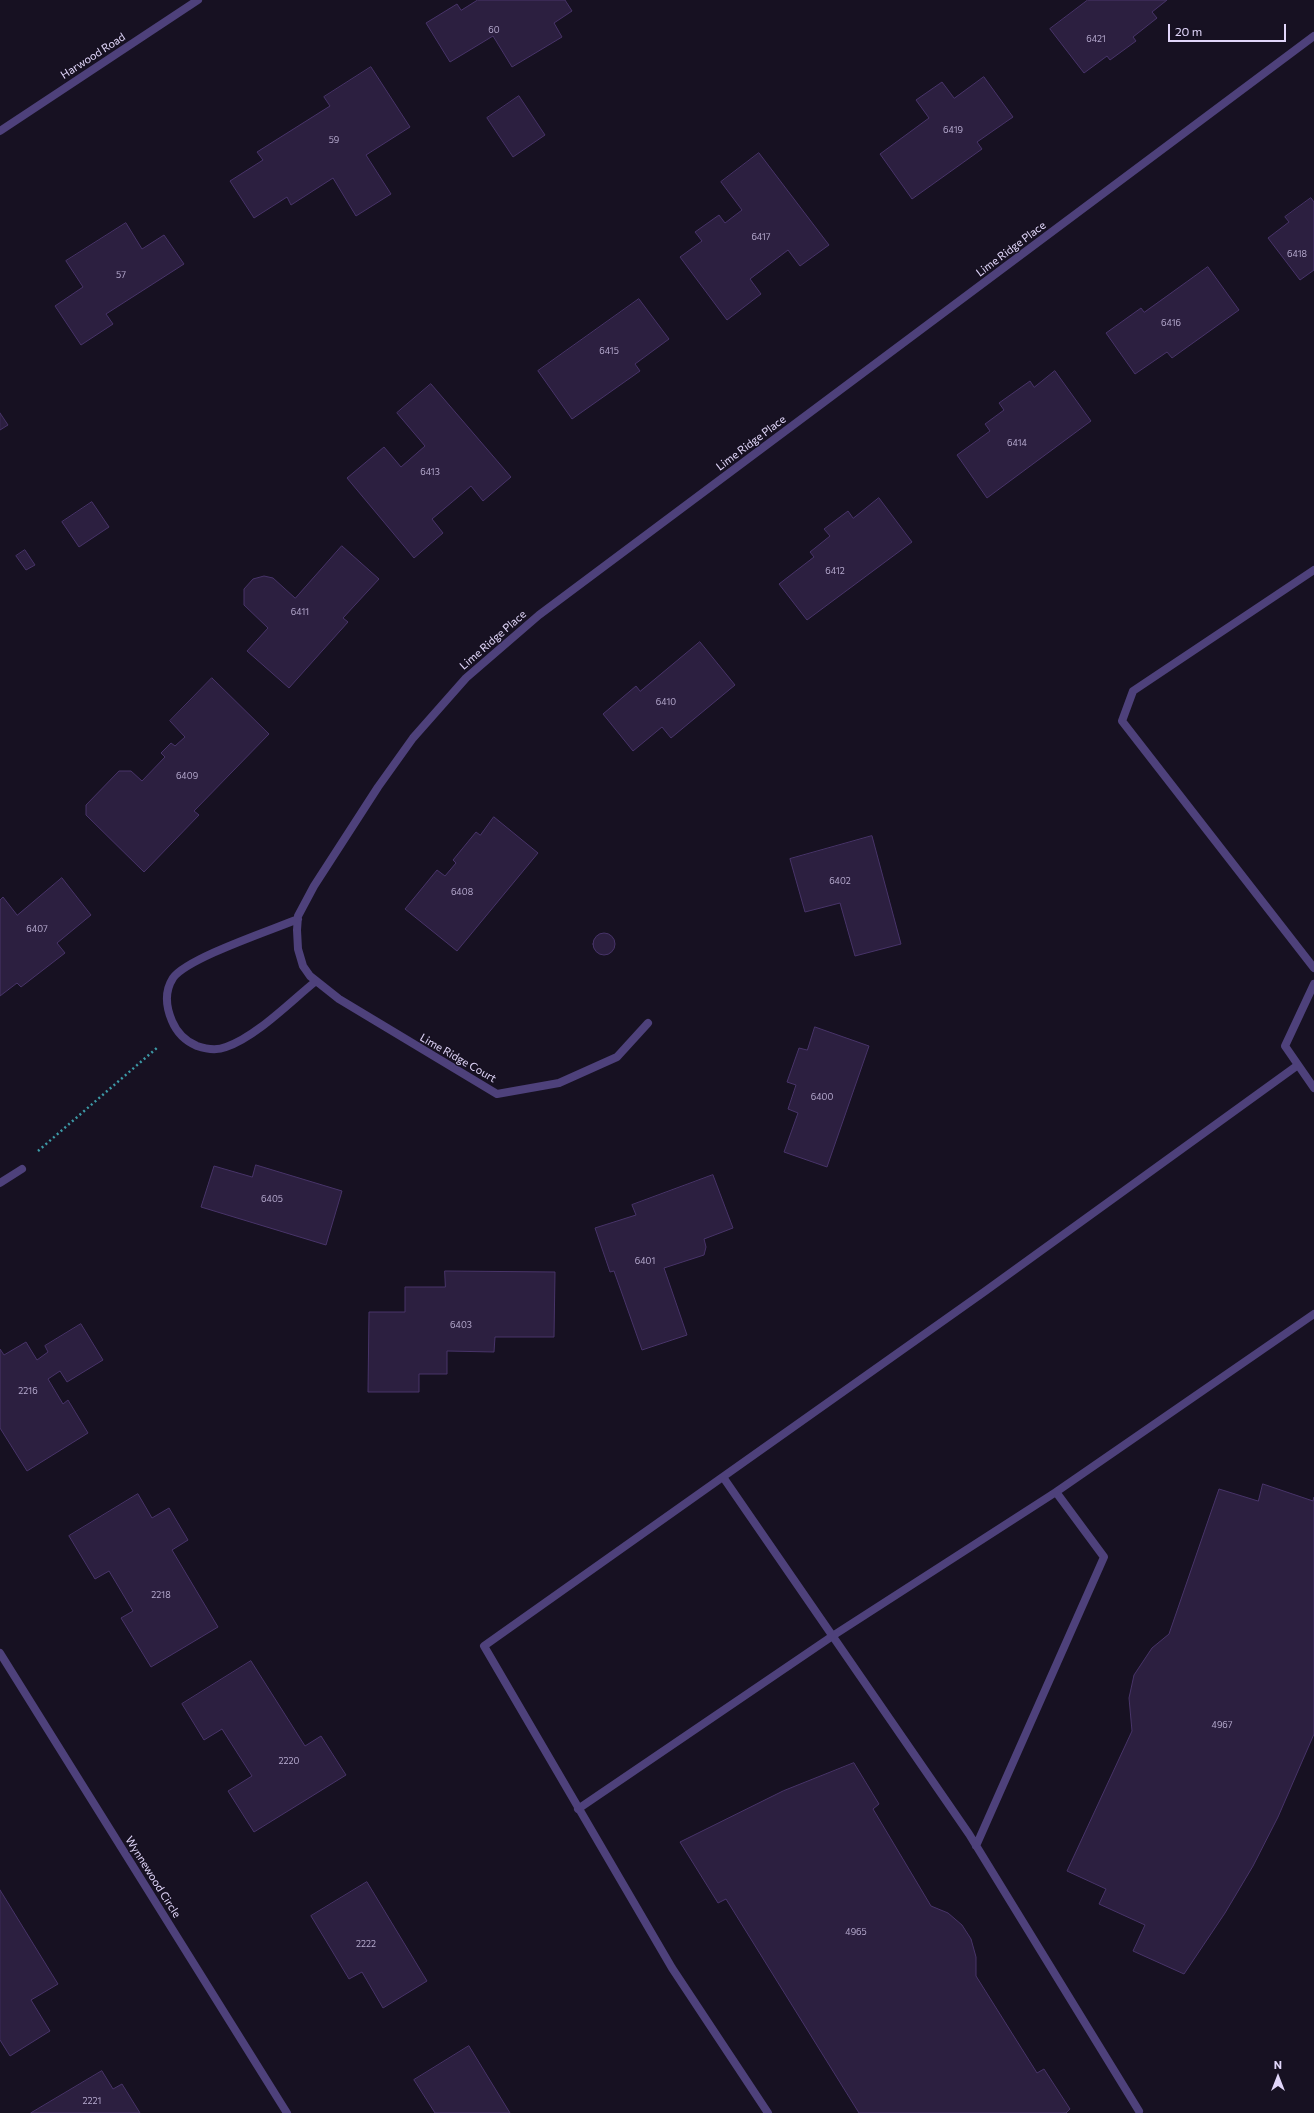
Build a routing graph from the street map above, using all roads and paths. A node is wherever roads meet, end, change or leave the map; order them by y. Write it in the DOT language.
graph roads {
  1 [pos="198,0"];
  2 [pos="1314,36"];
  3 [pos="0,131"];
  4 [pos="1314,570"];
  5 [pos="298,919"];
  6 [pos="298,949"];
  7 [pos="1314,968"];
  8 [pos="316,981"];
  9 [pos="1314,984"];
  10 [pos="648,1023"];
  11 [pos="176,1031"];
  12 [pos="1298,1065"];
  13 [pos="1314,1088"];
  14 [pos="22,1169"];
  15 [pos="0,1183"];
  16 [pos="1314,1314"];
  17 [pos="723,1476"];
  18 [pos="1056,1492"];
  19 [pos="834,1635"];
  20 [pos="0,1653"];
  21 [pos="578,1809"];
  22 [pos="976,1846"];
  23 [pos="1139,2112"];
  24 [pos="287,2113"];
  25 [pos="768,2113"];
  1 -- 3 [label="street, Harwood Road"];
  2 -- 5 [label="street, Lime Ridge Place"];
  4 -- 7 [label="street"];
  5 -- 6 [label="street, Lime Ridge Place"];
  5 -- 11 [label="street"];
  6 -- 8 [label="street, Lime Ridge Court"];
  8 -- 10 [label="street, Lime Ridge Court"];
  8 -- 11 [label="street"];
  9 -- 12 [label="street"];
  11 -- 14 [label="path"];
  12 -- 13 [label="street"];
  12 -- 17 [label="street"];
  14 -- 15 [label="street"];
  16 -- 18 [label="street"];
  17 -- 19 [label="street"];
  17 -- 21 [label="street"];
  18 -- 19 [label="street"];
  18 -- 22 [label="street"];
  19 -- 21 [label="street"];
  19 -- 22 [label="street"];
  20 -- 24 [label="street, Wynnewood Circle"];
  21 -- 25 [label="street"];
  22 -- 23 [label="street"];
}
